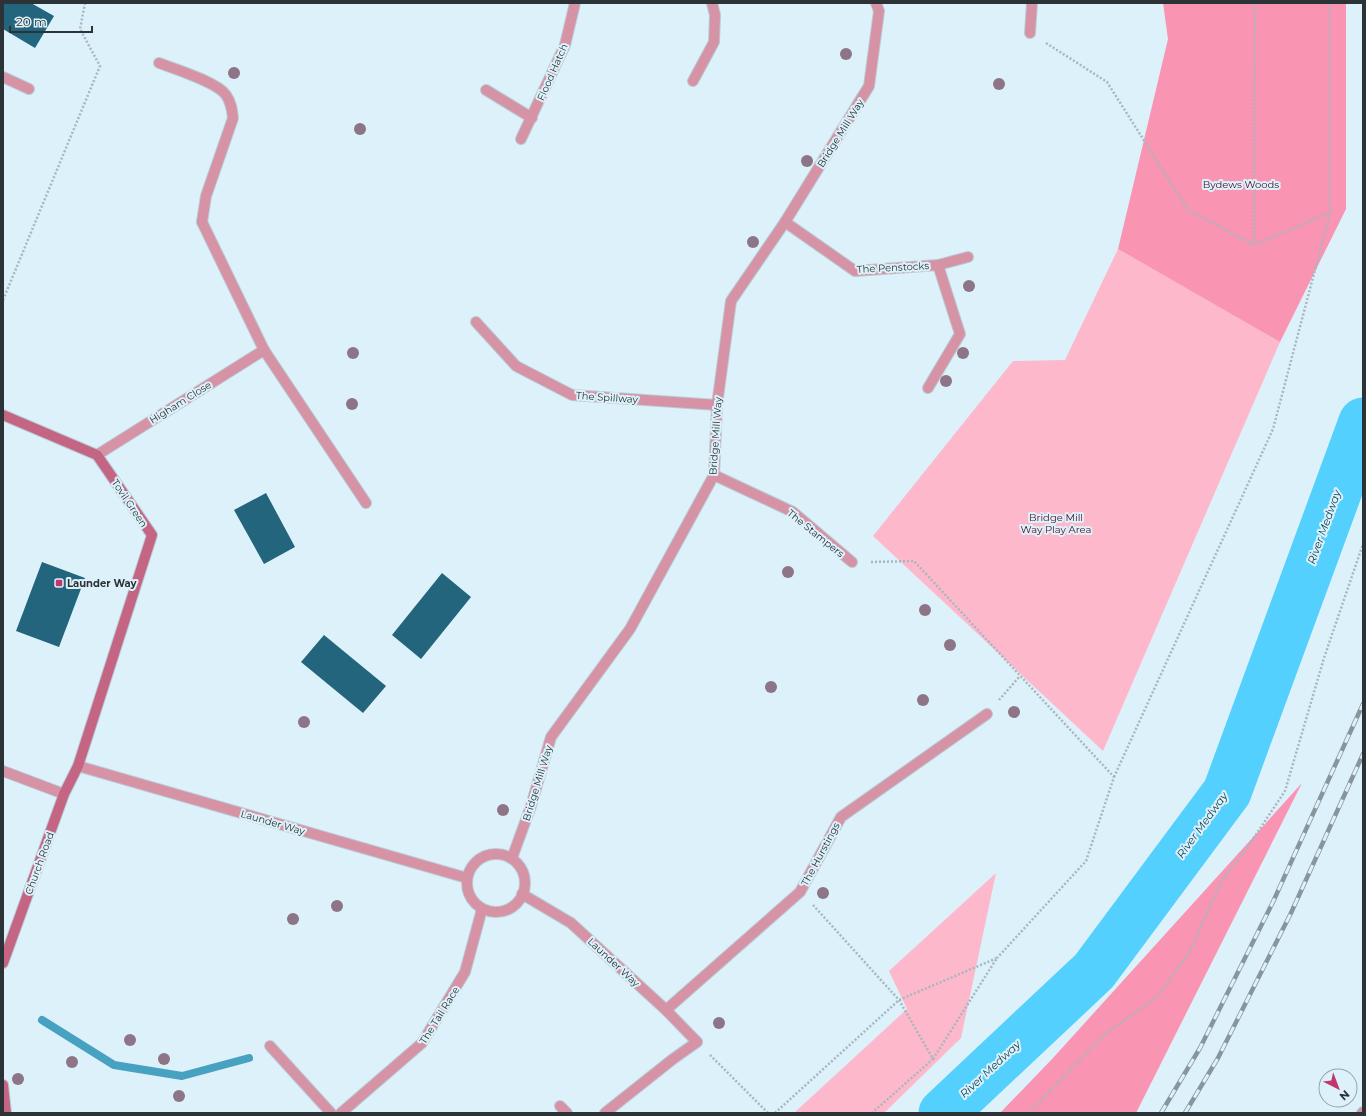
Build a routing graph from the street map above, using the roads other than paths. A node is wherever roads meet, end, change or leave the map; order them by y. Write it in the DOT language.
graph roads {
  1 [pos="575,3"];
  2 [pos="712,3"];
  3 [pos="876,3"];
  4 [pos="1032,3"];
  5 [pos="1030,33"];
  6 [pos="159,63"];
  7 [pos="3,77"];
  8 [pos="693,81"];
  9 [pos="29,89"];
  10 [pos="486,90"];
  11 [pos="532,118"];
  12 [pos="521,140"];
  13 [pos="785,222"];
  14 [pos="968,257"];
  15 [pos="938,265"];
  16 [pos="476,322"];
  17 [pos="264,350"];
  18 [pos="928,388"];
  19 [pos="717,405"];
  20 [pos="3,415"];
  21 [pos="97,455"];
  22 [pos="714,475"];
  23 [pos="366,503"];
  24 [pos="852,562"];
  25 [pos="986,714"];
  26 [pos="78,766"];
  27 [pos="3,771"];
  28 [pos="64,794"];
  29 [pos="512,858"];
  30 [pos="467,878"];
  31 [pos="522,894"];
  32 [pos="482,909"];
  33 [pos="3,963"];
  34 [pos="666,1010"];
  35 [pos="270,1046"];
  36 [pos="3,1085"];
  37 [pos="6,1113"];
  38 [pos="331,1113"];
  39 [pos="341,1113"];
  40 [pos="604,1113"];
  1 -- 11 [label="street, Flood Hatch"];
  2 -- 8 [label="street"];
  3 -- 13 [label="street, Bridge Mill Way"];
  4 -- 5 [label="street"];
  6 -- 17 [label="street"];
  7 -- 9 [label="street"];
  10 -- 11 [label="street"];
  11 -- 12 [label="street, Flood Hatch"];
  13 -- 15 [label="street, The Penstocks"];
  13 -- 19 [label="street, Bridge Mill Way"];
  14 -- 15 [label="street, The Penstocks"];
  15 -- 18 [label="street"];
  16 -- 19 [label="street, The Spillway"];
  17 -- 21 [label="street, Higham Close"];
  17 -- 23 [label="street"];
  19 -- 22 [label="street, Bridge Mill Way"];
  20 -- 21 [label="street"];
  21 -- 26 [label="street, Tovil Green"];
  22 -- 24 [label="street, The Stampers"];
  22 -- 29 [label="street, Bridge Mill Way"];
  25 -- 34 [label="street, The Hurstings"];
  26 -- 28 [label="street, Church Road"];
  26 -- 30 [label="street, Launder Way"];
  27 -- 28 [label="street"];
  28 -- 33 [label="street, Church Road"];
  29 -- 30 [label="street"];
  29 -- 31 [label="street"];
  30 -- 32 [label="street"];
  31 -- 32 [label="street"];
  31 -- 34 [label="street, Launder Way"];
  32 -- 39 [label="street, The Tail Race"];
  34 -- 40 [label="street, Launder Way"];
  35 -- 38 [label="street"];
  36 -- 37 [label="street"];
}
